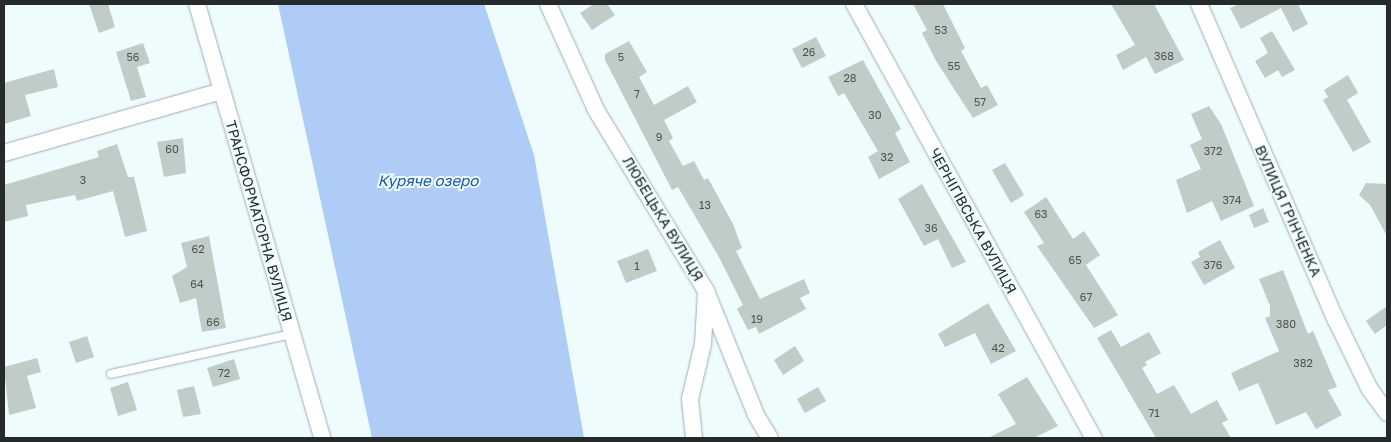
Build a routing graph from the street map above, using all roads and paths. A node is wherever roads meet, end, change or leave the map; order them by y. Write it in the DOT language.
graph roads {
  1 [pos="197,4"];
  2 [pos="548,4"];
  3 [pos="854,4"];
  4 [pos="1200,4"];
  5 [pos="221,91"];
  6 [pos="4,153"];
  7 [pos="706,291"];
  8 [pos="292,334"];
  9 [pos="111,374"];
  10 [pos="1387,413"];
  11 [pos="322,438"];
  12 [pos="694,438"];
  13 [pos="770,438"];
  14 [pos="1094,438"];
  1 -- 5 [label="street, ТРАНСФОРМАТОРНА ВУЛИЦЯ"];
  2 -- 7 [label="street, ЛЮБЕЦЬКА ВУЛИЦЯ"];
  3 -- 14 [label="street, ЧЕРНІГІВСЬКА ВУЛИЦЯ"];
  4 -- 10 [label="street, ВУЛИЦЯ ГРІНЧЕНКА"];
  5 -- 6 [label="street"];
  5 -- 8 [label="street, ТРАНСФОРМАТОРНА ВУЛИЦЯ"];
  7 -- 12 [label="street"];
  7 -- 13 [label="street, ЛЮБЕЦЬКА ВУЛИЦЯ"];
  8 -- 9 [label="lane"];
  8 -- 11 [label="street, ТРАНСФОРМАТОРНА ВУЛИЦЯ"];
}
